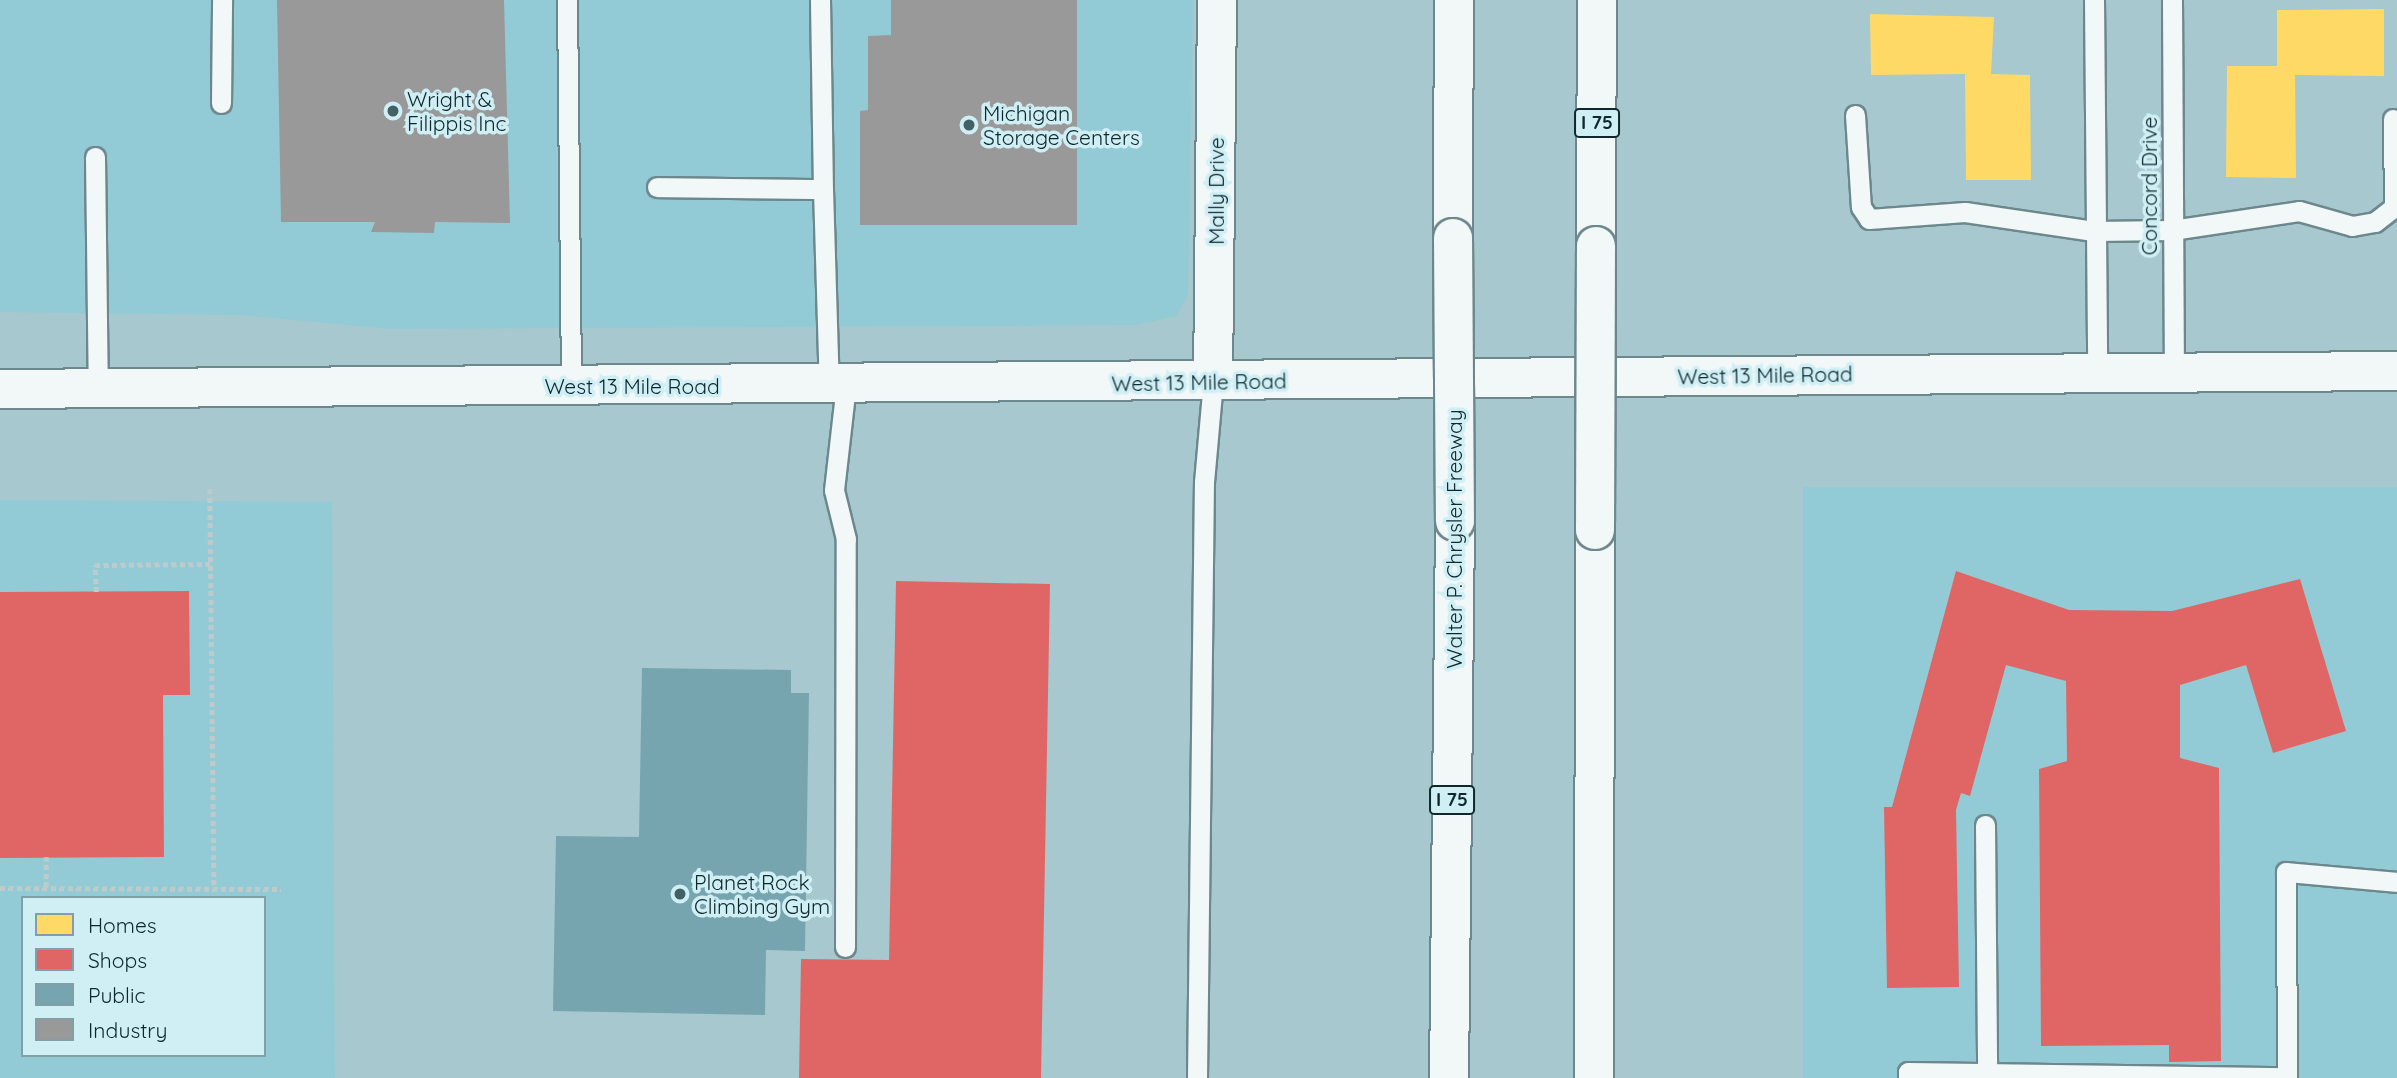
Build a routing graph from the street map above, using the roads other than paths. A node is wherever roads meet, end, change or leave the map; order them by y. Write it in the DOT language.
graph roads {
  1 [pos="222,0"];
  2 [pos="567,0"];
  3 [pos="820,0"];
  4 [pos="1217,0"];
  5 [pos="1454,0"];
  6 [pos="1597,0"];
  7 [pos="2094,0"];
  8 [pos="2172,0"];
  9 [pos="221,103"];
  10 [pos="1855,115"];
  11 [pos="2393,119"];
  12 [pos="95,157"];
  13 [pos="657,187"];
  14 [pos="823,188"];
  15 [pos="2172,230"];
  16 [pos="2094,231"];
  17 [pos="2096,371"];
  18 [pos="2397,371"];
  19 [pos="2174,372"];
  20 [pos="1213,382"];
  21 [pos="837,385"];
  22 [pos="570,386"];
  23 [pos="0,389"];
  24 [pos="98,389"];
  25 [pos="1986,825"];
  26 [pos="2397,882"];
  27 [pos="845,947"];
  28 [pos="1987,1072"];
  29 [pos="1197,1078"];
  30 [pos="1449,1078"];
  31 [pos="1594,1078"];
  32 [pos="1908,1078"];
  33 [pos="2287,1078"];
  1 -- 9 [label="lane"];
  2 -- 22 [label="lane"];
  3 -- 14 [label="lane"];
  4 -- 20 [label="main road, Mally Drive"];
  5 -- 30 [label="main road, Walter P. Chrysler Freeway / I 75, bridge"];
  6 -- 31 [label="main road, I 75, bridge"];
  7 -- 16 [label="lane"];
  8 -- 15 [label="lane, Concord Drive"];
  10 -- 16 [label="lane"];
  11 -- 15 [label="lane"];
  12 -- 24 [label="lane"];
  13 -- 14 [label="lane"];
  14 -- 21 [label="lane"];
  15 -- 16 [label="lane"];
  15 -- 19 [label="lane, Concord Drive"];
  16 -- 17 [label="lane"];
  17 -- 19 [label="main road, West 13 Mile Road"];
  17 -- 20 [label="main road, West 13 Mile Road"];
  18 -- 19 [label="main road, West 13 Mile Road"];
  20 -- 21 [label="main road, West 13 Mile Road"];
  20 -- 29 [label="lane"];
  21 -- 22 [label="main road, West 13 Mile Road"];
  21 -- 27 [label="lane"];
  22 -- 24 [label="main road, West 13 Mile Road"];
  23 -- 24 [label="main road, West 13 Mile Road"];
  25 -- 28 [label="lane"];
  26 -- 33 [label="lane"];
  28 -- 32 [label="lane"];
  28 -- 33 [label="lane"];
}
